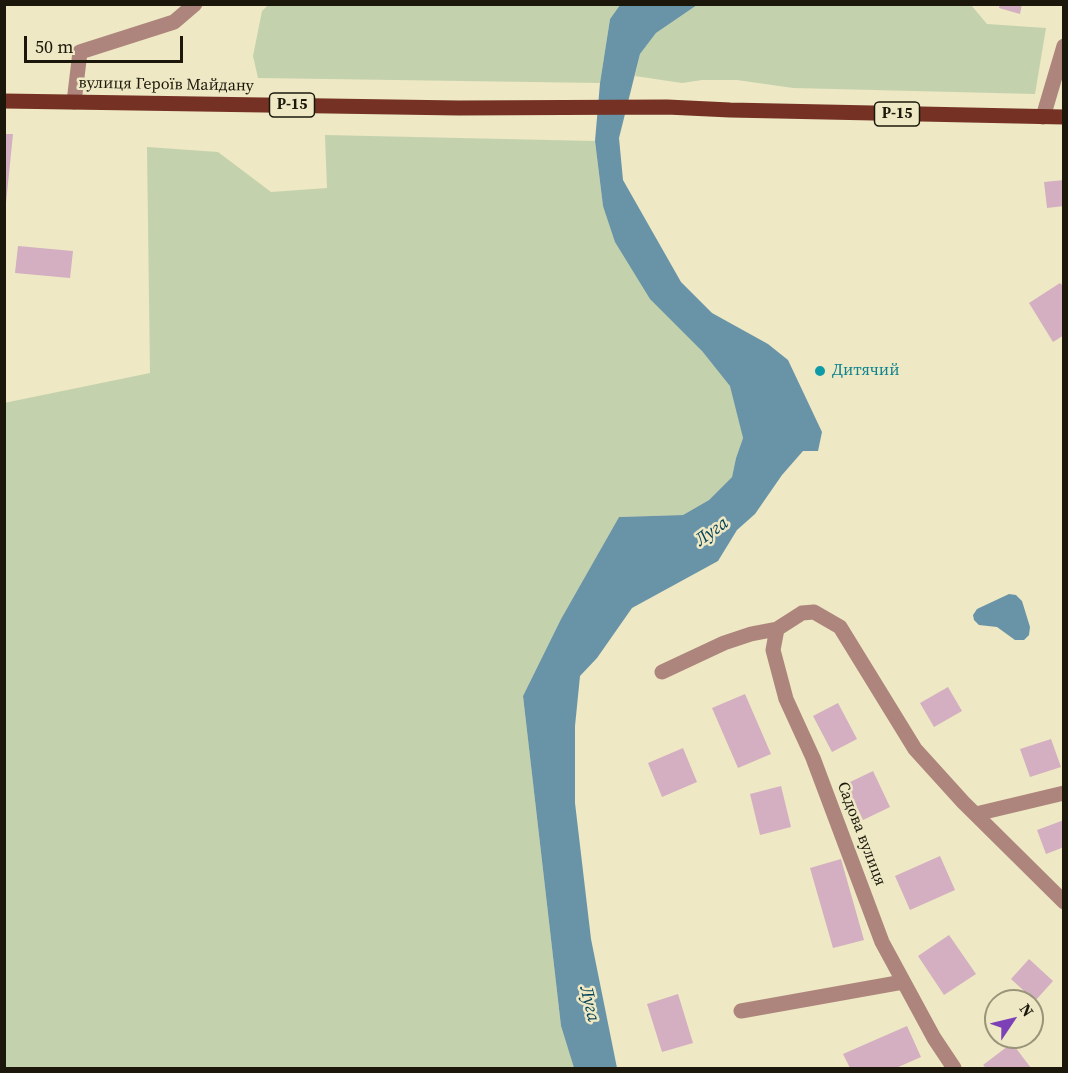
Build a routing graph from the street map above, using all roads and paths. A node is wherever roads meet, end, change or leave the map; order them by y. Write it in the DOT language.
graph roads {
  1 [pos="195,4"];
  2 [pos="1064,46"];
  3 [pos="4,101"];
  4 [pos="74,102"];
  5 [pos="1043,117"];
  6 [pos="1064,117"];
  7 [pos="777,629"];
  8 [pos="662,672"];
  9 [pos="1064,793"];
  10 [pos="975,814"];
  11 [pos="1064,902"];
  12 [pos="903,982"];
  13 [pos="741,1011"];
  14 [pos="954,1068"];
  1 -- 4 [label="street"];
  2 -- 5 [label="street"];
  3 -- 4 [label="main road, вулиця Героїв Майдану / Р-15"];
  4 -- 5 [label="main road, вулиця Героїв Майдану / Р-15"];
  5 -- 6 [label="main road, Р-15"];
  7 -- 8 [label="street"];
  7 -- 10 [label="street"];
  7 -- 12 [label="street, Садова вулиця"];
  9 -- 10 [label="street"];
  10 -- 11 [label="street"];
  12 -- 13 [label="street"];
  12 -- 14 [label="street, Садова вулиця"];
}
